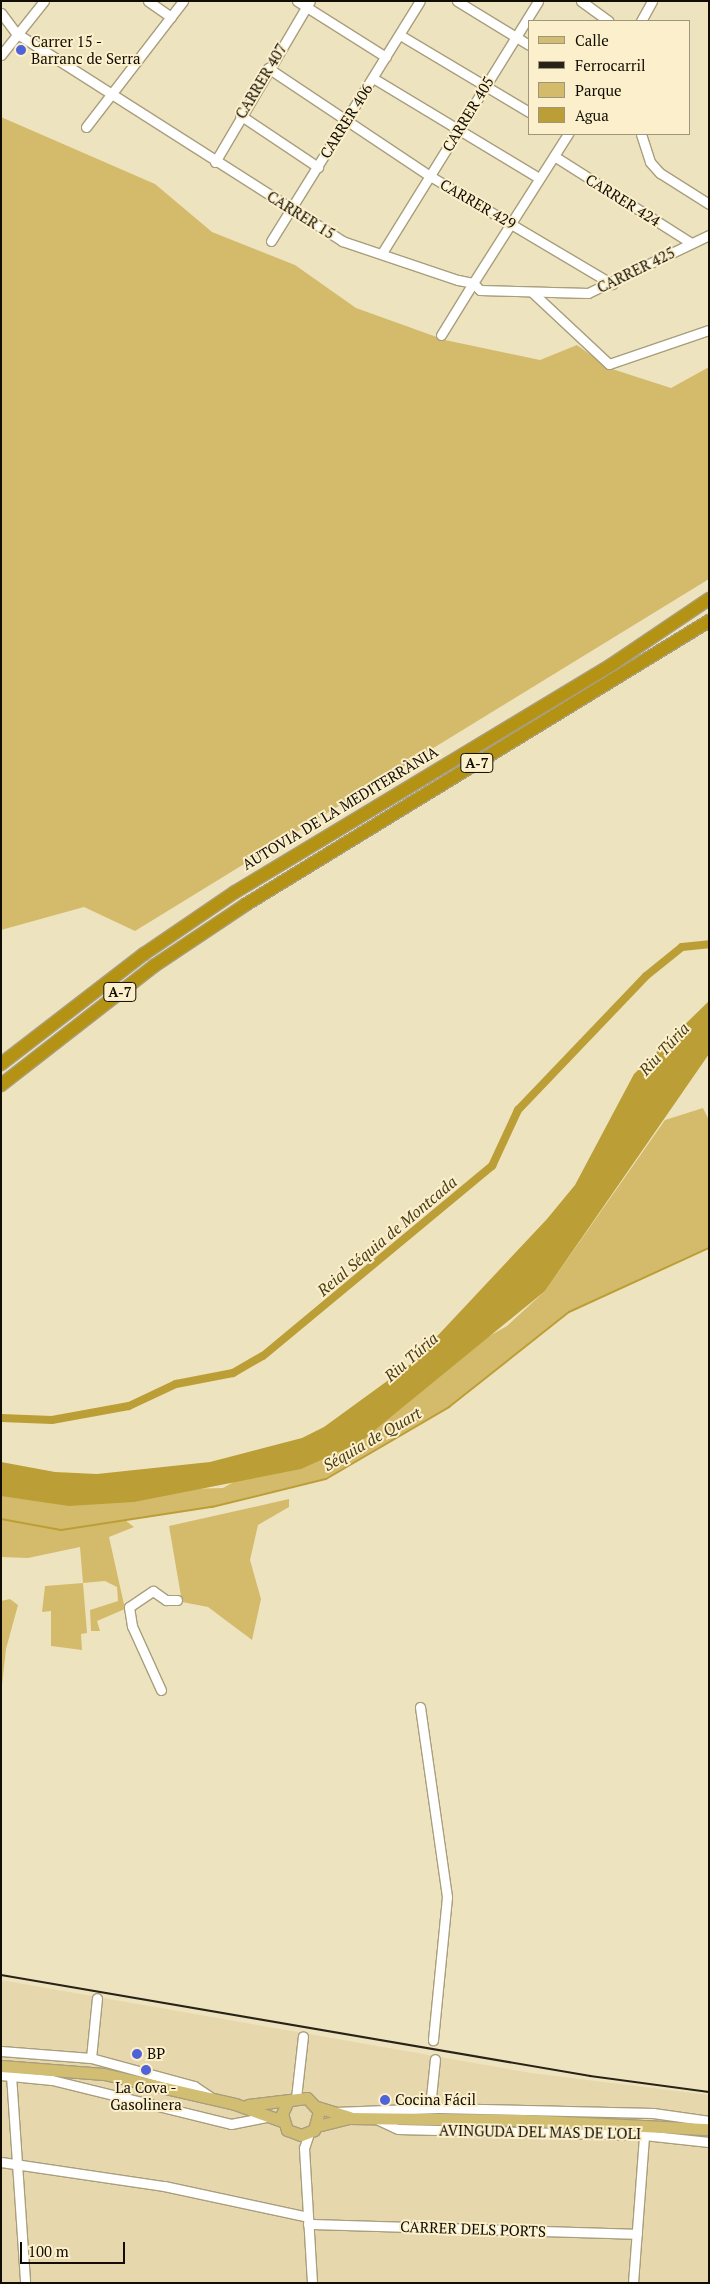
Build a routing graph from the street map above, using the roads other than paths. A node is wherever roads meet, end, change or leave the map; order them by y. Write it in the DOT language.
graph roads {
  1 [pos="44,1"];
  2 [pos="148,1"];
  3 [pos="183,1"];
  4 [pos="297,1"];
  5 [pos="420,1"];
  6 [pos="457,1"];
  7 [pos="538,1"];
  8 [pos="582,1"];
  9 [pos="652,1"];
  10 [pos="308,4"];
  11 [pos="1,13"];
  12 [pos="171,16"];
  13 [pos="608,20"];
  14 [pos="642,20"];
  15 [pos="16,32"];
  16 [pos="400,35"];
  17 [pos="515,36"];
  18 [pos="528,44"];
  19 [pos="1,55"];
  20 [pos="386,57"];
  21 [pos="268,68"];
  22 [pos="373,78"];
  23 [pos="485,85"];
  24 [pos="110,93"];
  25 [pos="528,111"];
  26 [pos="240,115"];
  27 [pos="345,122"];
  28 [pos="86,127"];
  29 [pos="458,130"];
  30 [pos="566,135"];
  31 [pos="642,135"];
  32 [pos="554,156"];
  33 [pos="215,162"];
  34 [pos="318,167"];
  35 [pos="430,176"];
  36 [pos="539,178"];
  37 [pos="709,204"];
  38 [pos="292,210"];
  39 [pos="512,224"];
  40 [pos="709,235"];
  41 [pos="271,241"];
  42 [pos="691,243"];
  43 [pos="382,253"];
  44 [pos="473,283"];
  45 [pos="612,284"];
  46 [pos="533,293"];
  47 [pos="709,330"];
  48 [pos="441,334"];
  49 [pos="709,599"];
  50 [pos="709,621"];
  51 [pos="1,1064"];
  52 [pos="1,1085"];
  53 [pos="178,1600"];
  54 [pos="161,1690"];
  55 [pos="420,1707"];
  56 [pos="97,1998"];
  57 [pos="303,2036"];
  58 [pos="433,2040"];
  59 [pos="1,2052"];
  60 [pos="91,2058"];
  61 [pos="435,2059"];
  62 [pos="1,2066"];
  63 [pos="1,2075"];
  64 [pos="12,2075"];
  65 [pos="213,2099"];
  66 [pos="296,2100"];
  67 [pos="235,2104"];
  68 [pos="317,2107"];
  69 [pos="430,2108"];
  70 [pos="332,2112"];
  71 [pos="269,2116"];
  72 [pos="349,2118"];
  73 [pos="373,2118"];
  74 [pos="282,2121"];
  75 [pos="709,2121"];
  76 [pos="313,2129"];
  77 [pos="709,2129"];
  78 [pos="296,2134"];
  79 [pos="644,2135"];
  80 [pos="709,2142"];
  81 [pos="304,2148"];
  82 [pos="1,2162"];
  83 [pos="17,2162"];
  84 [pos="308,2220"];
  85 [pos="637,2234"];
  86 [pos="25,2283"];
  87 [pos="312,2283"];
  88 [pos="633,2283"];
  1 -- 15 [label="street"];
  2 -- 12 [label="street"];
  3 -- 12 [label="street"];
  4 -- 10 [label="street"];
  5 -- 16 [label="street, CARRER 406"];
  6 -- 17 [label="street"];
  7 -- 17 [label="street, CARRER 405"];
  8 -- 13 [label="street"];
  9 -- 14 [label="street"];
  10 -- 20 [label="street"];
  10 -- 21 [label="street, CARRER 407"];
  11 -- 15 [label="street, CARRER 15"];
  12 -- 24 [label="street"];
  15 -- 19 [label="street"];
  15 -- 24 [label="street, CARRER 15"];
  16 -- 20 [label="street, CARRER 406"];
  16 -- 23 [label="street"];
  17 -- 18 [label="street"];
  17 -- 23 [label="street, CARRER 405"];
  20 -- 22 [label="street, CARRER 406"];
  21 -- 26 [label="street, CARRER 407"];
  21 -- 27 [label="street, CARRER 429"];
  22 -- 27 [label="street, CARRER 406"];
  22 -- 29 [label="street"];
  23 -- 25 [label="street"];
  23 -- 29 [label="street, CARRER 405"];
  24 -- 28 [label="street"];
  24 -- 33 [label="street, CARRER 15"];
  26 -- 33 [label="street, CARRER 407"];
  26 -- 34 [label="street"];
  27 -- 34 [label="street, CARRER 406"];
  27 -- 35 [label="street, CARRER 429"];
  29 -- 35 [label="street, CARRER 405"];
  29 -- 36 [label="street"];
  30 -- 32 [label="street"];
  31 -- 37 [label="street"];
  32 -- 36 [label="street"];
  32 -- 42 [label="street, CARRER 424"];
  33 -- 38 [label="street, CARRER 15"];
  34 -- 38 [label="street, CARRER 406"];
  35 -- 39 [label="street, CARRER 429"];
  35 -- 43 [label="street, CARRER 405"];
  36 -- 39 [label="street"];
  38 -- 41 [label="street, CARRER 406"];
  38 -- 43 [label="street, CARRER 15"];
  39 -- 44 [label="street"];
  39 -- 45 [label="street, CARRER 429"];
  40 -- 42 [label="street, CARRER 425"];
  42 -- 45 [label="street, CARRER 425"];
  43 -- 44 [label="street, CARRER 15"];
  44 -- 46 [label="street, CARRER 425"];
  44 -- 48 [label="street"];
  45 -- 46 [label="street, CARRER 425"];
  46 -- 47 [label="street"];
  49 -- 51 [label="highway, AUTOVIA DE LA MEDITERRÀNIA / A-7"];
  50 -- 52 [label="highway, AUTOVIA DE LA MEDITERRÀNIA / A-7"];
  53 -- 54 [label="street"];
  55 -- 58 [label="street"];
  56 -- 60 [label="street"];
  57 -- 66 [label="street"];
  59 -- 60 [label="street"];
  60 -- 65 [label="street"];
  61 -- 69 [label="street"];
  62 -- 65 [label="main road"];
  63 -- 64 [label="street"];
  64 -- 71 [label="street"];
  64 -- 83 [label="street"];
  65 -- 67 [label="main road"];
  66 -- 67 [label="main road"];
  66 -- 68 [label="main road"];
  66 -- 74 [label="main road"];
  67 -- 71 [label="main road"];
  68 -- 70 [label="main road"];
  68 -- 76 [label="main road"];
  69 -- 70 [label="street, AVINGUDA DEL MAS DE L'OLI"];
  69 -- 75 [label="street, AVINGUDA DEL MAS DE L'OLI"];
  70 -- 72 [label="main road"];
  71 -- 74 [label="main road"];
  72 -- 73 [label="main road"];
  72 -- 76 [label="main road"];
  73 -- 77 [label="main road"];
  73 -- 79 [label="street, AVINGUDA DEL MAS DE L'OLI"];
  74 -- 78 [label="main road"];
  76 -- 78 [label="main road"];
  76 -- 81 [label="street"];
  78 -- 81 [label="street"];
  79 -- 80 [label="street, AVINGUDA DEL MAS DE L'OLI"];
  79 -- 85 [label="street"];
  81 -- 84 [label="street"];
  82 -- 83 [label="street, CARRER DELS PORTS"];
  83 -- 84 [label="street, CARRER DELS PORTS"];
  83 -- 86 [label="street"];
  84 -- 85 [label="street, CARRER DELS PORTS"];
  84 -- 87 [label="street"];
  85 -- 88 [label="street"];
}
